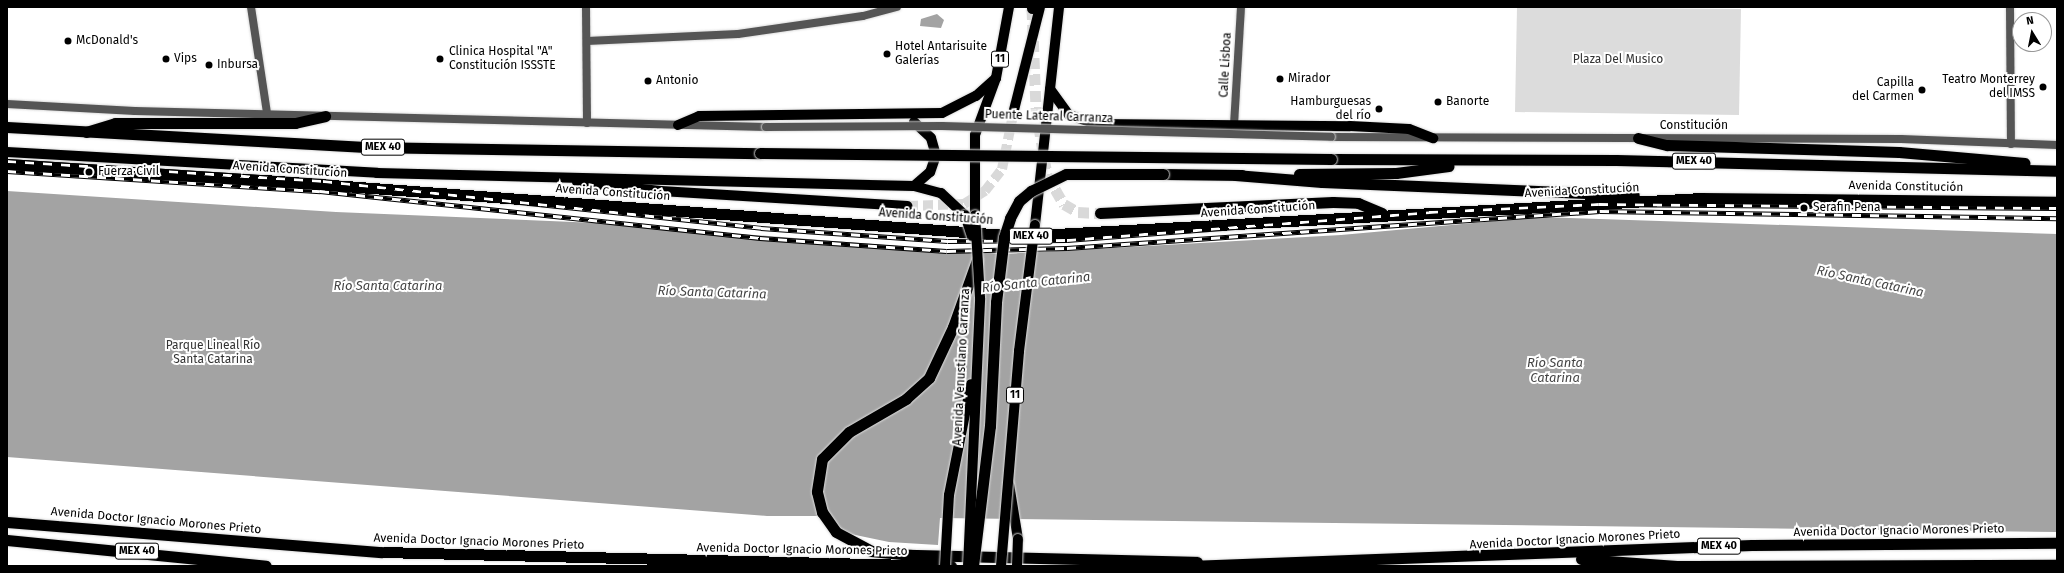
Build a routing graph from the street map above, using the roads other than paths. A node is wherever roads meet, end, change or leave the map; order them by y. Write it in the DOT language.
graph roads {
  1 [pos="251,7"];
  2 [pos="586,7"];
  3 [pos="897,7"];
  4 [pos="1009,7"];
  5 [pos="1035,7"];
  6 [pos="1059,7"];
  7 [pos="1241,7"];
  8 [pos="2010,7"];
  9 [pos="587,41"];
  10 [pos="996,78"];
  11 [pos="1050,89"];
  12 [pos="7,104"];
  13 [pos="1014,110"];
  14 [pos="267,113"];
  15 [pos="325,116"];
  16 [pos="901,116"];
  17 [pos="587,124"];
  18 [pos="678,125"];
  19 [pos="1234,125"];
  20 [pos="7,127"];
  21 [pos="85,132"];
  22 [pos="1331,137"];
  23 [pos="1433,138"];
  24 [pos="1638,138"];
  25 [pos="2011,144"];
  26 [pos="2057,145"];
  27 [pos="7,152"];
  28 [pos="1464,162"];
  29 [pos="7,164"];
  30 [pos="2057,170"];
  31 [pos="1235,175"];
  32 [pos="517,176"];
  33 [pos="914,186"];
  34 [pos="1701,198"];
  35 [pos="2057,202"];
  36 [pos="908,206"];
  37 [pos="1100,213"];
  38 [pos="1382,214"];
  39 [pos="970,215"];
  40 [pos="977,260"];
  41 [pos="976,371"];
  42 [pos="1008,479"];
  43 [pos="7,522"];
  44 [pos="7,540"];
  45 [pos="2057,543"];
  46 [pos="1530,556"];
  47 [pos="1245,564"];
  48 [pos="2057,565"];
  49 [pos="266,566"];
  50 [pos="945,566"];
  51 [pos="951,566"];
  52 [pos="968,566"];
  53 [pos="973,566"];
  54 [pos="1001,566"];
  55 [pos="1017,566"];
  56 [pos="1189,566"];
  1 -- 14 [label="street"];
  2 -- 9 [label="street"];
  3 -- 9 [label="street"];
  4 -- 10 [label="main road, Avenida Venustiano Carranza / 11"];
  5 -- 13 [label="main road"];
  6 -- 11 [label="main road, 11"];
  7 -- 19 [label="street, Calle Lisboa"];
  8 -- 25 [label="street"];
  9 -- 17 [label="street"];
  10 -- 16 [label="main road"];
  10 -- 39 [label="main road, Avenida Venustiano Carranza / 11"];
  11 -- 19 [label="main road"];
  11 -- 42 [label="main road, 11, bridge"];
  12 -- 14 [label="street"];
  14 -- 15 [label="street"];
  15 -- 17 [label="street"];
  15 -- 21 [label="highway"];
  16 -- 18 [label="main road"];
  16 -- 33 [label="main road"];
  17 -- 18 [label="street"];
  18 -- 22 [label="street, Puente Lateral Carranza, bridge"];
  19 -- 23 [label="main road"];
  20 -- 21 [label="highway, Avenida Constitución / MEX 40"];
  21 -- 28 [label="highway, Avenida Constitución / MEX 40, bridge"];
  22 -- 23 [label="street, Constitución"];
  23 -- 24 [label="street, Constitución"];
  24 -- 25 [label="street, Constitución"];
  24 -- 30 [label="highway"];
  25 -- 26 [label="street, Constitución"];
  27 -- 32 [label="main road, Avenida Constitución"];
  28 -- 30 [label="highway, Avenida Constitución / MEX 40"];
  28 -- 31 [label="highway"];
  29 -- 38 [label="highway, Avenida Constitución / MEX 40"];
  31 -- 34 [label="highway"];
  31 -- 53 [label="highway, bridge"];
  32 -- 33 [label="main road, Avenida Constitución"];
  32 -- 36 [label="main road"];
  33 -- 39 [label="main road, Avenida Constitución"];
  34 -- 35 [label="highway, Avenida Constitución / MEX 40"];
  34 -- 38 [label="highway, Avenida Constitución / MEX 40"];
  37 -- 38 [label="highway"];
  39 -- 40 [label="main road, Avenida Venustiano Carranza / 11, bridge"];
  40 -- 41 [label="main road, Avenida Venustiano Carranza / 11, bridge"];
  40 -- 47 [label="highway"];
  41 -- 50 [label="main road, bridge"];
  41 -- 52 [label="main road, Avenida Venustiano Carranza / 11, bridge"];
  42 -- 54 [label="main road, 11, bridge"];
  42 -- 55 [label="main road, bridge"];
  43 -- 51 [label="highway, Avenida Doctor Ignacio Morones Prieto / MEX 40"];
  44 -- 49 [label="highway, MEX 40"];
  45 -- 46 [label="highway, Avenida Doctor Ignacio Morones Prieto / MEX 40"];
  46 -- 47 [label="highway, Avenida Doctor Ignacio Morones Prieto / MEX 40"];
  46 -- 48 [label="highway, MEX 40"];
  47 -- 56 [label="highway, Avenida Doctor Ignacio Morones Prieto / MEX 40"];
}
